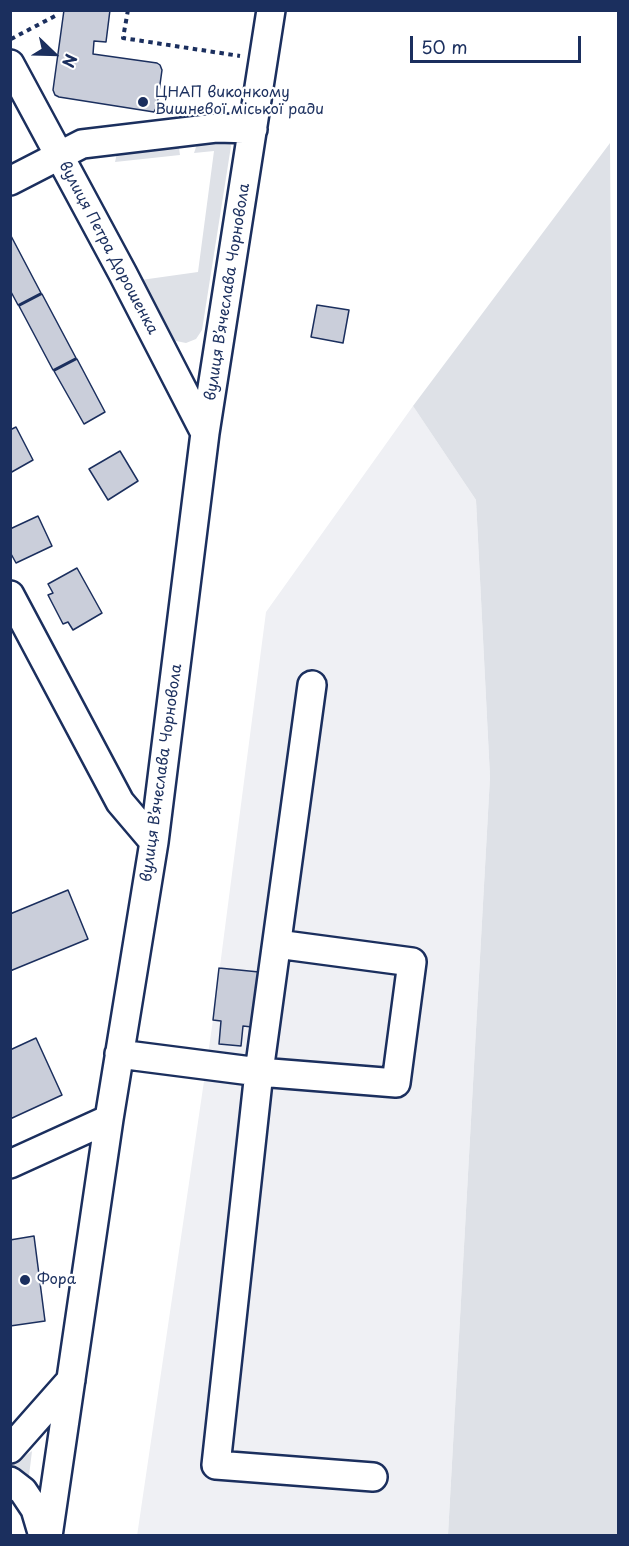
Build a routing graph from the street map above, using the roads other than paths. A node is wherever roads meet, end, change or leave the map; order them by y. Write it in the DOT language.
graph roads {
  1 [pos="271,10"];
  2 [pos="10,64"];
  3 [pos="254,129"];
  4 [pos="59,155"];
  5 [pos="10,181"];
  6 [pos="205,433"];
  7 [pos="10,595"];
  8 [pos="312,685"];
  9 [pos="154,842"];
  10 [pos="277,944"];
  11 [pos="119,1054"];
  12 [pos="259,1072"];
  13 [pos="109,1119"];
  14 [pos="10,1164"];
  15 [pos="71,1380"];
  16 [pos="10,1449"];
  17 [pos="373,1477"];
  18 [pos="10,1481"];
  19 [pos="43,1536"];
  20 [pos="48,1536"];
  1 -- 3 [label="street, вулиця Вʼячеслава Чорновола"];
  2 -- 4 [label="street, вулиця Петра Дорошенка"];
  3 -- 4 [label="street"];
  3 -- 6 [label="street, вулиця Вʼячеслава Чорновола"];
  4 -- 5 [label="street"];
  4 -- 6 [label="street, вулиця Петра Дорошенка"];
  6 -- 9 [label="street, вулиця Вʼячеслава Чорновола"];
  7 -- 9 [label="street"];
  8 -- 10 [label="street"];
  9 -- 11 [label="street, вулиця Вʼячеслава Чорновола"];
  10 -- 12 [label="street"];
  10 -- 12 [label="street"];
  11 -- 12 [label="street"];
  11 -- 13 [label="street, вулиця Вʼячеслава Чорновола"];
  12 -- 17 [label="street"];
  13 -- 14 [label="street"];
  13 -- 15 [label="street, вулиця Вʼячеслава Чорновола"];
  15 -- 16 [label="street"];
  15 -- 20 [label="street, вулиця Вʼячеслава Чорновола"];
  18 -- 19 [label="street"];
}
